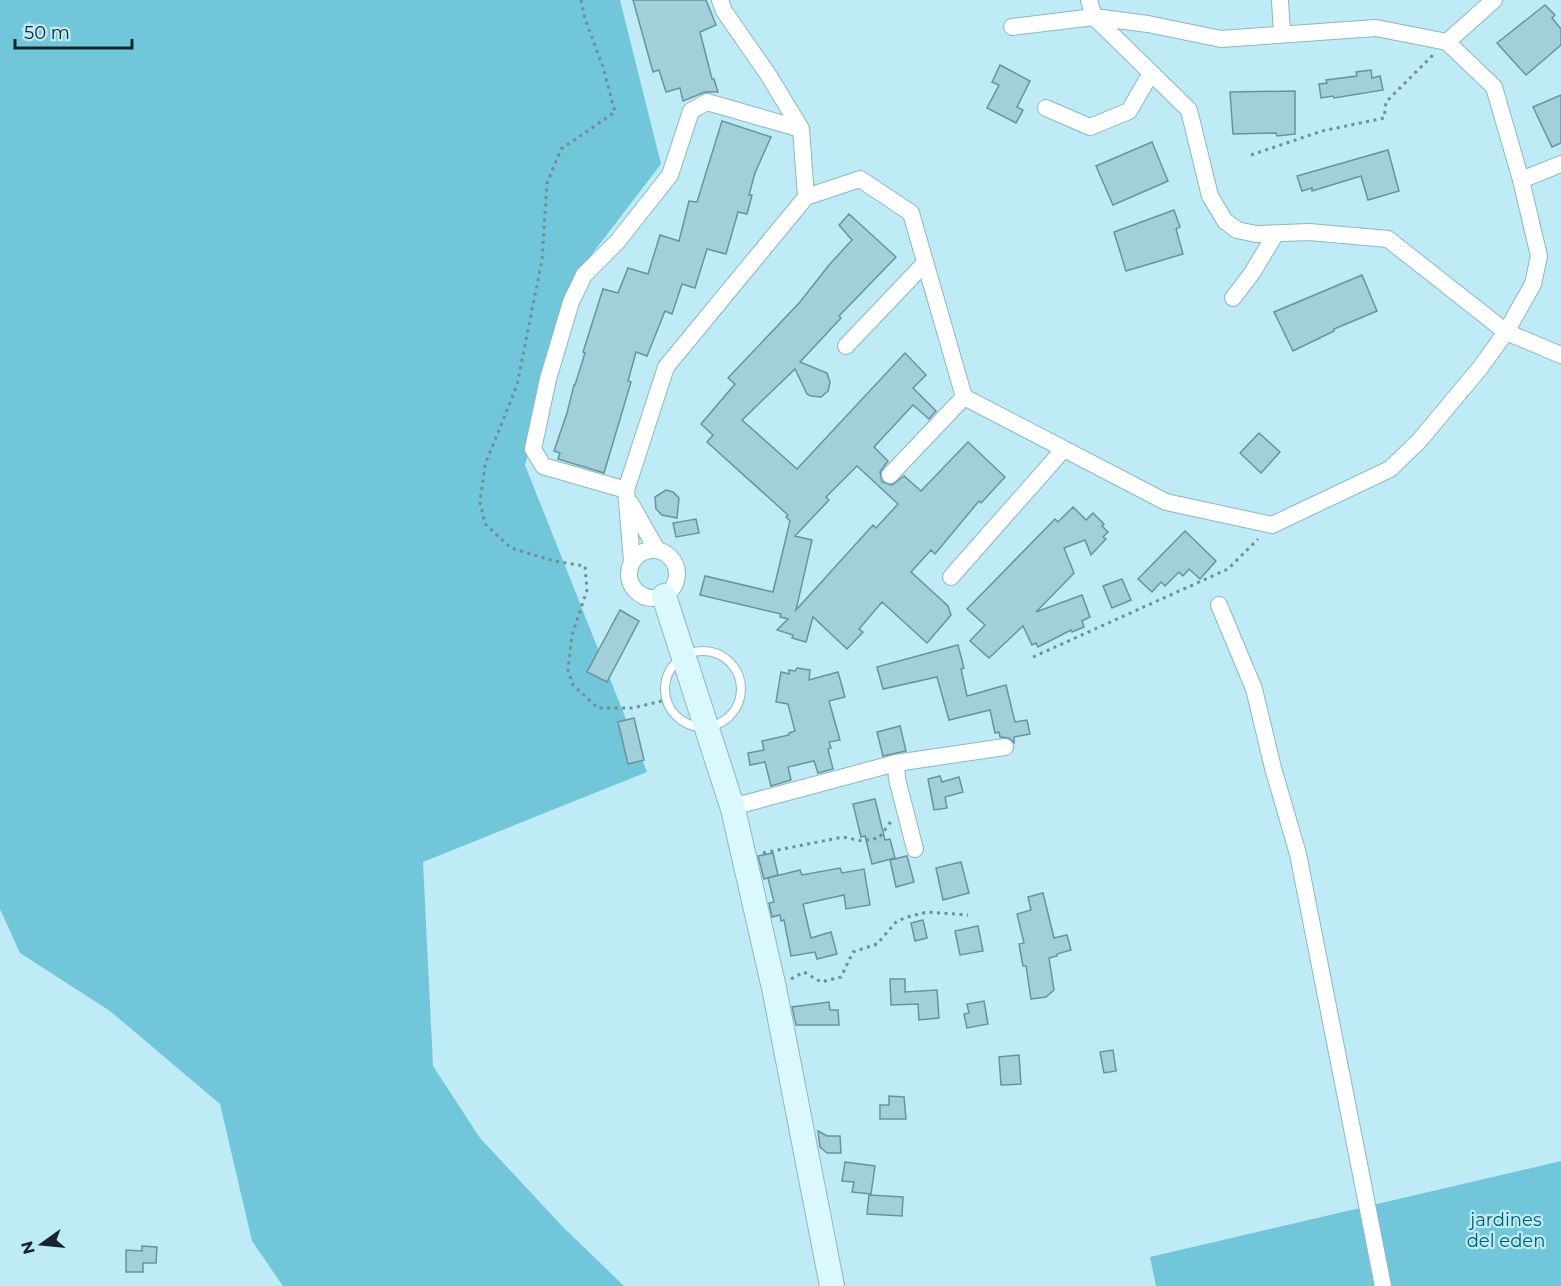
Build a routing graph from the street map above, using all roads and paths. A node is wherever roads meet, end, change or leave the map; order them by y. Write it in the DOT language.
graph roads {
  1 [pos="581,0"];
  2 [pos="720,0"];
  3 [pos="1089,0"];
  4 [pos="1280,0"];
  5 [pos="1494,0"];
  6 [pos="1474,7"];
  7 [pos="1094,17"];
  8 [pos="1012,27"];
  9 [pos="1282,34"];
  10 [pos="1447,42"];
  11 [pos="1151,73"];
  12 [pos="1046,108"];
  13 [pos="801,129"];
  14 [pos="1251,155"];
  15 [pos="1561,164"];
  16 [pos="1521,180"];
  17 [pos="806,197"];
  18 [pos="1275,235"];
  19 [pos="925,263"];
  20 [pos="1233,298"];
  21 [pos="1506,332"];
  22 [pos="846,346"];
  23 [pos="1561,355"];
  24 [pos="964,396"];
  25 [pos="1063,450"];
  26 [pos="890,475"];
  27 [pos="627,494"];
  28 [pos="1272,525"];
  29 [pos="657,550"];
  30 [pos="632,561"];
  31 [pos="951,577"];
  32 [pos="664,596"];
  33 [pos="1219,605"];
  34 [pos="685,657"];
  35 [pos="1033,657"];
  36 [pos="666,700"];
  37 [pos="706,725"];
  38 [pos="1005,747"];
  39 [pos="896,763"];
  40 [pos="903,803"];
  41 [pos="732,807"];
  42 [pos="915,849"];
  43 [pos="744,857"];
  44 [pos="968,915"];
  45 [pos="774,988"];
  46 [pos="832,1286"];
  47 [pos="1383,1286"];
  1 -- 36 [label="path"];
  2 -- 13 [label="street"];
  3 -- 7 [label="street"];
  4 -- 9 [label="street"];
  5 -- 6 [label="street"];
  6 -- 10 [label="street"];
  7 -- 8 [label="street"];
  7 -- 9 [label="street"];
  7 -- 11 [label="street"];
  9 -- 10 [label="street"];
  10 -- 14 [label="path"];
  10 -- 16 [label="street"];
  11 -- 12 [label="street"];
  11 -- 18 [label="street"];
  13 -- 17 [label="street"];
  13 -- 27 [label="street"];
  15 -- 16 [label="street"];
  16 -- 21 [label="street"];
  17 -- 19 [label="street"];
  17 -- 27 [label="street"];
  18 -- 20 [label="street"];
  18 -- 21 [label="street"];
  19 -- 22 [label="street"];
  19 -- 24 [label="street"];
  21 -- 23 [label="street"];
  21 -- 28 [label="street"];
  24 -- 25 [label="street"];
  24 -- 26 [label="street"];
  25 -- 28 [label="street"];
  25 -- 31 [label="street"];
  27 -- 29 [label="street"];
  27 -- 30 [label="street"];
  28 -- 35 [label="path"];
  29 -- 30 [label="street"];
  29 -- 32 [label="street"];
  30 -- 32 [label="street"];
  32 -- 34 [label="street"];
  33 -- 47 [label="street"];
  34 -- 36 [label="lane"];
  34 -- 37 [label="street"];
  34 -- 37 [label="lane"];
  36 -- 37 [label="lane"];
  37 -- 41 [label="street"];
  38 -- 39 [label="street"];
  39 -- 40 [label="street"];
  39 -- 41 [label="street"];
  40 -- 42 [label="street"];
  40 -- 43 [label="path"];
  41 -- 43 [label="street"];
  43 -- 45 [label="street"];
  44 -- 45 [label="path"];
  45 -- 46 [label="street"];
}
